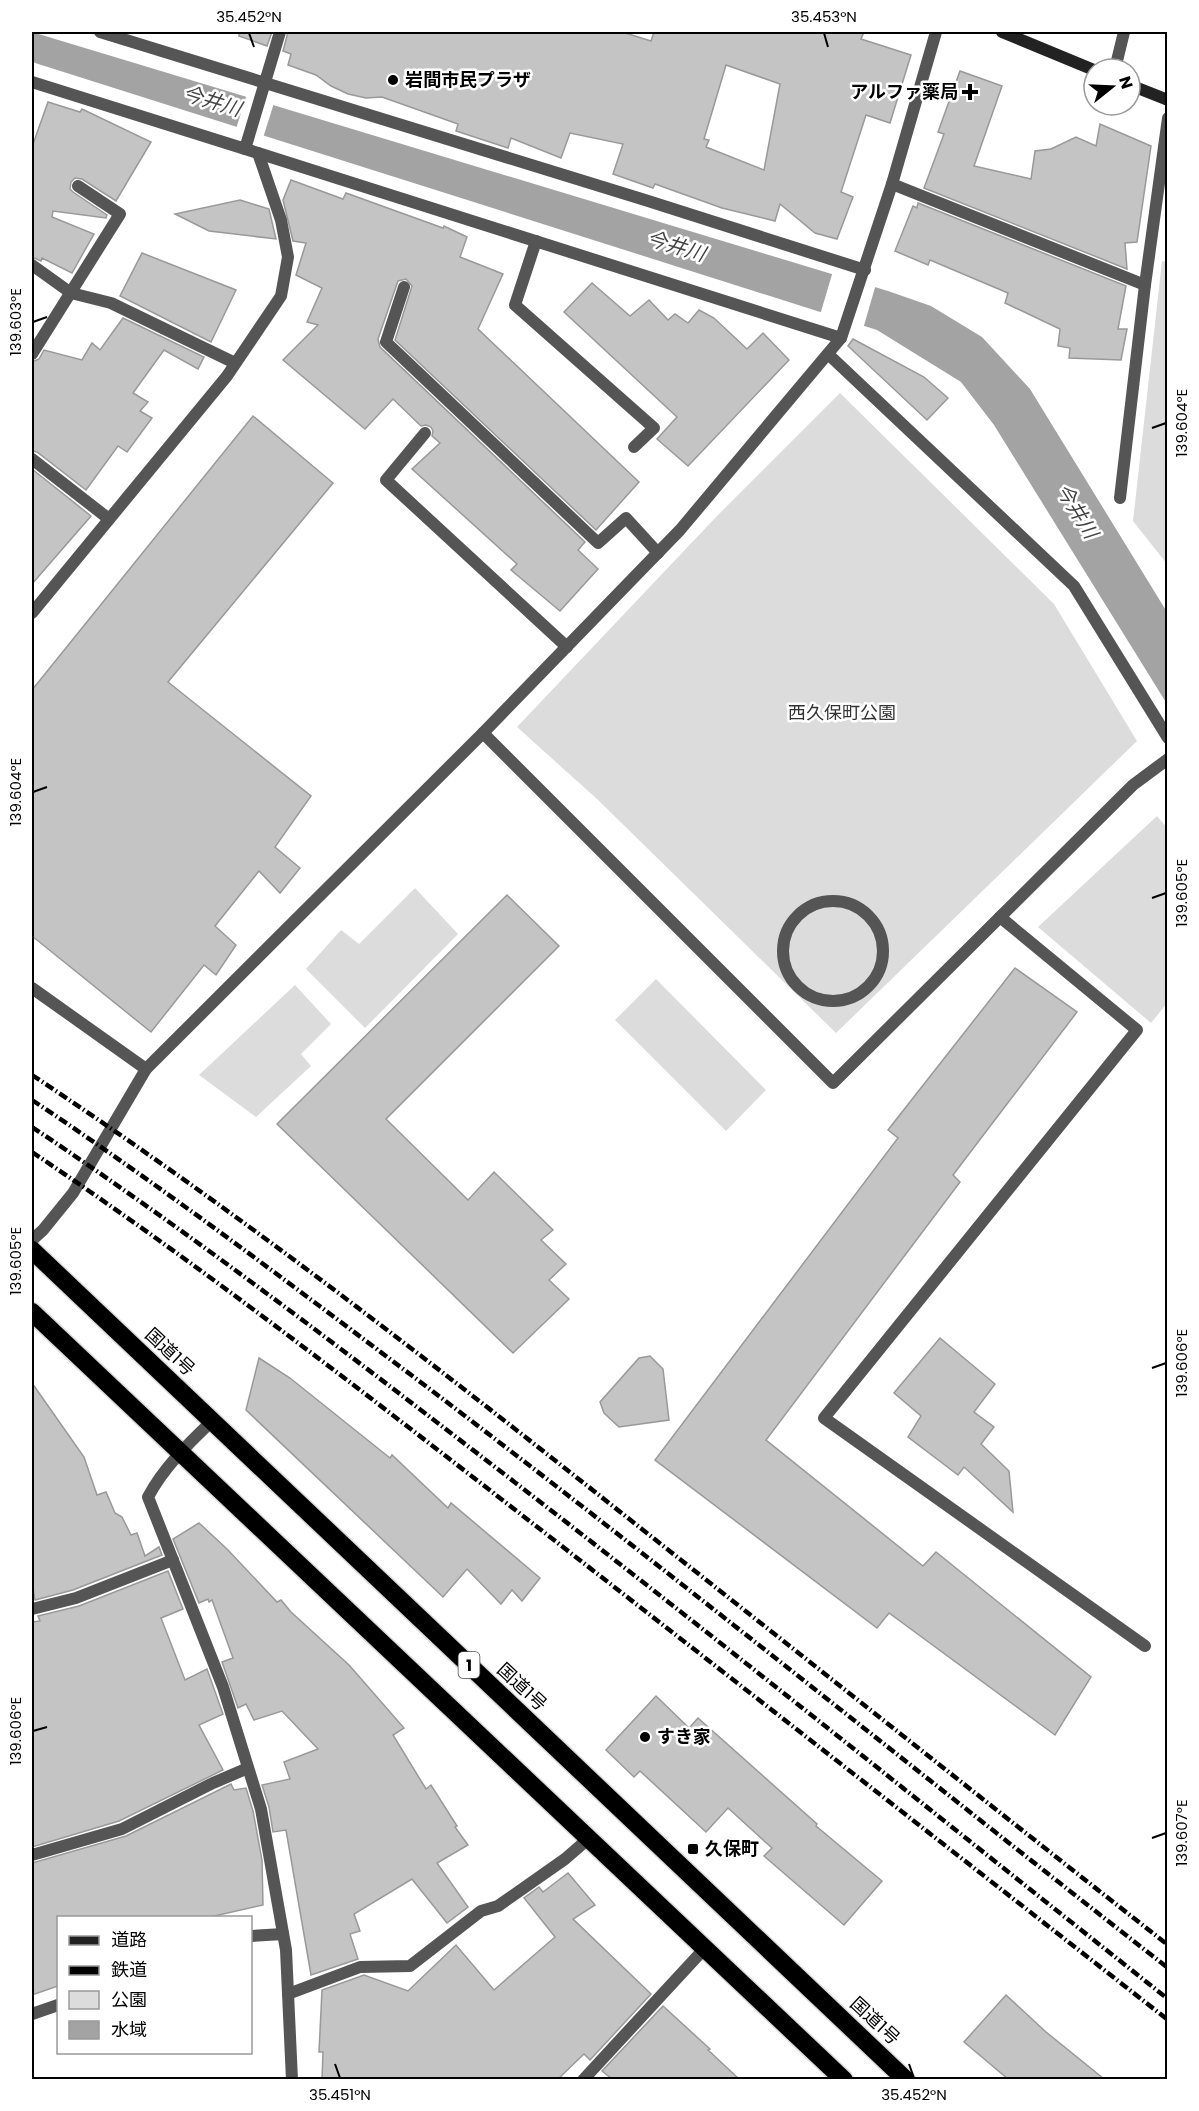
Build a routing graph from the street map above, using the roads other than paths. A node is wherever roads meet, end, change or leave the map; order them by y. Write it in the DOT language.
graph roads {
  1 [pos="100,32"];
  2 [pos="280,32"];
  3 [pos="936,32"];
  4 [pos="1002,32"];
  5 [pos="1124,32"];
  6 [pos="1118,57"];
  7 [pos="1082,65"];
  8 [pos="32,83"];
  9 [pos="265,83"];
  10 [pos="1142,90"];
  11 [pos="1167,100"];
  12 [pos="1167,118"];
  13 [pos="245,148"];
  14 [pos="258,153"];
  15 [pos="892,184"];
  16 [pos="78,186"];
  17 [pos="536,241"];
  18 [pos="32,265"];
  19 [pos="865,270"];
  20 [pos="1145,285"];
  21 [pos="404,287"];
  22 [pos="71,292"];
  23 [pos="841,338"];
  24 [pos="32,354"];
  25 [pos="828,354"];
  26 [pos="235,363"];
  27 [pos="425,433"];
  28 [pos="634,447"];
  29 [pos="32,459"];
  30 [pos="1120,498"];
  31 [pos="109,519"];
  32 [pos="658,553"];
  33 [pos="32,613"];
  34 [pos="567,647"];
  35 [pos="483,733"];
  36 [pos="1167,738"];
  37 [pos="1167,759"];
  38 [pos="1000,917"];
  39 [pos="785,968"];
  40 [pos="32,988"];
  41 [pos="146,1069"];
  42 [pos="32,1240"];
  43 [pos="32,1250"];
  44 [pos="32,1312"];
  45 [pos="212,1421"];
  46 [pos="180,1452"];
  47 [pos="173,1560"];
  48 [pos="32,1609"];
  49 [pos="1145,1646"];
  50 [pos="248,1768"];
  51 [pos="588,1839"];
  52 [pos="32,1855"];
  53 [pos="283,1934"];
  54 [pos="252,1936"];
  55 [pos="705,1948"];
  56 [pos="288,1994"];
  57 [pos="57,2005"];
  58 [pos="32,2014"];
  59 [pos="292,2079"];
  60 [pos="583,2079"];
  61 [pos="844,2079"];
  62 [pos="906,2079"];
  1 -- 9 [label="street"];
  2 -- 9 [label="street"];
  3 -- 15 [label="street"];
  4 -- 7 [label="street"];
  5 -- 6 [label="street"];
  8 -- 13 [label="street"];
  9 -- 13 [label="street"];
  9 -- 19 [label="street"];
  10 -- 11 [label="street"];
  12 -- 20 [label="street"];
  13 -- 14 [label="street"];
  14 -- 17 [label="street"];
  14 -- 26 [label="street"];
  15 -- 19 [label="street"];
  15 -- 20 [label="street"];
  16 -- 22 [label="street"];
  17 -- 23 [label="street"];
  17 -- 28 [label="street"];
  18 -- 22 [label="street"];
  19 -- 23 [label="street"];
  20 -- 30 [label="street"];
  21 -- 32 [label="street"];
  22 -- 24 [label="street"];
  22 -- 26 [label="street"];
  23 -- 25 [label="street"];
  25 -- 32 [label="street"];
  25 -- 36 [label="street"];
  26 -- 31 [label="street"];
  27 -- 34 [label="street"];
  29 -- 31 [label="street"];
  31 -- 33 [label="street"];
  32 -- 34 [label="street"];
  34 -- 35 [label="street"];
  35 -- 38 [label="street"];
  35 -- 41 [label="street"];
  37 -- 38 [label="street"];
  38 -- 49 [label="street"];
  39 -- 39 [label="street"];
  40 -- 41 [label="street"];
  41 -- 42 [label="street"];
  43 -- 45 [label="highway, 国道1号 / 1"];
  44 -- 46 [label="highway"];
  45 -- 46 [label="street"];
  45 -- 62 [label="highway, 国道1号 / 1"];
  46 -- 47 [label="street"];
  46 -- 51 [label="highway"];
  47 -- 48 [label="street"];
  47 -- 50 [label="street"];
  50 -- 52 [label="street"];
  50 -- 53 [label="street"];
  51 -- 55 [label="highway"];
  51 -- 56 [label="street"];
  53 -- 54 [label="street"];
  53 -- 56 [label="street"];
  55 -- 60 [label="street"];
  55 -- 61 [label="highway"];
  56 -- 59 [label="street"];
  57 -- 58 [label="street"];
}
